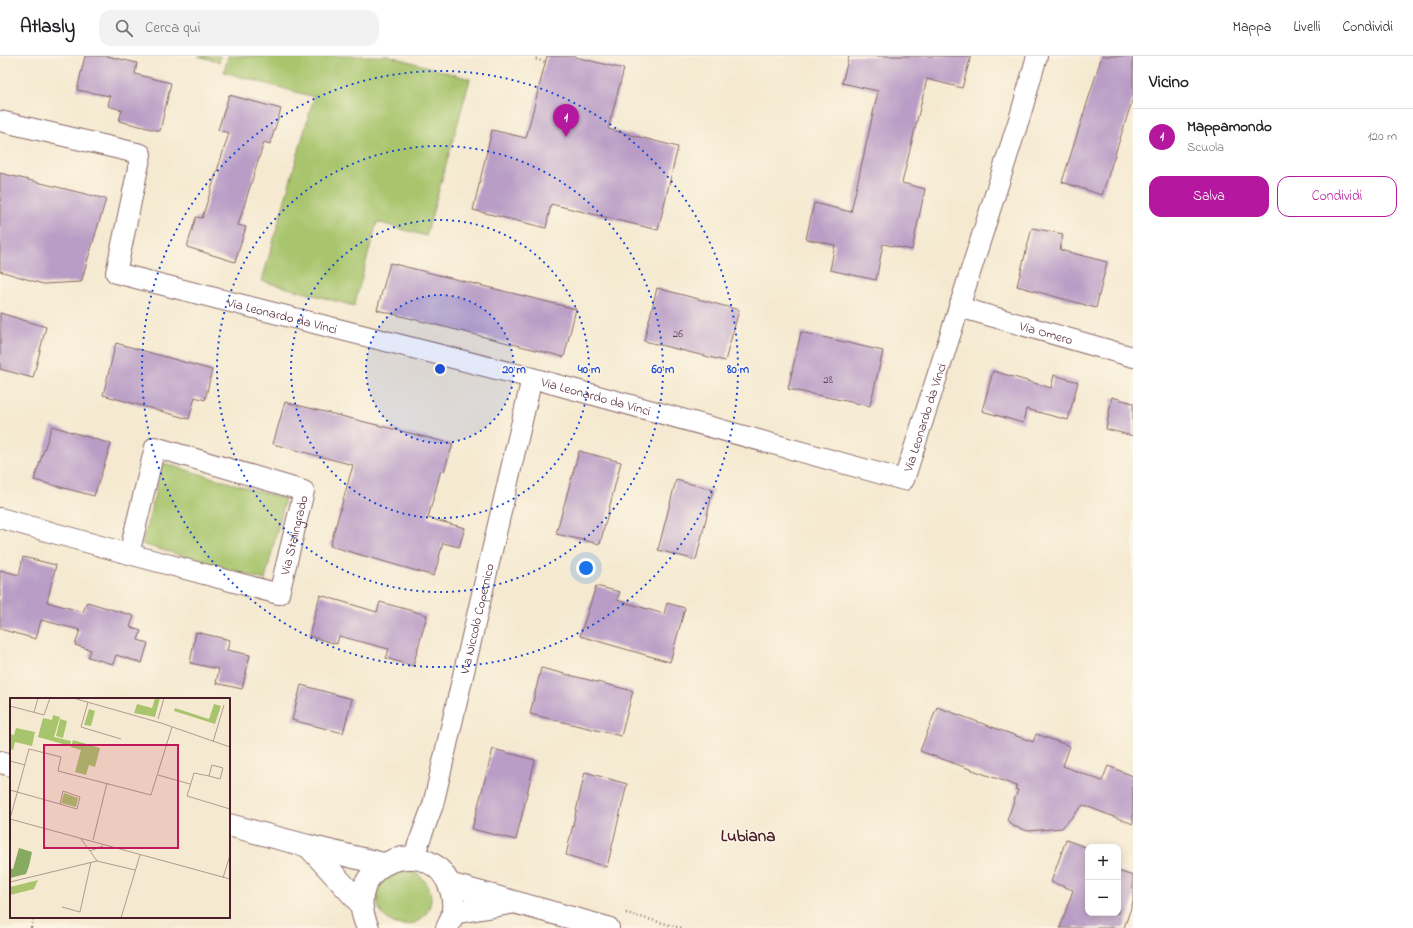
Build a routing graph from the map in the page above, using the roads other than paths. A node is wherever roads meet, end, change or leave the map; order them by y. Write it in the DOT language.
graph roads {
  1 [pos="1037,56"];
  2 [pos="0,121"];
  3 [pos="959,307"];
  4 [pos="1133,357"];
  5 [pos="532,378"];
  6 [pos="0,518"];
  7 [pos="129,554"];
  8 [pos="0,762"];
  9 [pos="10,765"];
  10 [pos="230,825"];
  11 [pos="308,846"];
  12 [pos="413,858"];
  13 [pos="383,864"];
  14 [pos="449,884"];
  15 [pos="515,902"];
  16 [pos="361,904"];
  17 [pos="450,920"];
  18 [pos="368,928"];
  19 [pos="608,928"];
  1 -- 3 [label="street, Via Leonardo da Vinci"];
  2 -- 5 [label="street, Via Leonardo da Vinci"];
  3 -- 4 [label="street, Via Omero"];
  3 -- 5 [label="street, Via Leonardo da Vinci"];
  5 -- 12 [label="street, Via Niccolò Copernico"];
  6 -- 7 [label="street, Via Stalingrado"];
  7 -- 7 [label="street, Via Stalingrado"];
  8 -- 9 [label="street"];
  10 -- 11 [label="street"];
  11 -- 13 [label="street"];
  11 -- 16 [label="street"];
  12 -- 13 [label="street"];
  12 -- 14 [label="street"];
  13 -- 16 [label="street"];
  14 -- 15 [label="street"];
  14 -- 17 [label="street"];
  15 -- 17 [label="street"];
  15 -- 19 [label="street"];
  16 -- 18 [label="street"];
}
